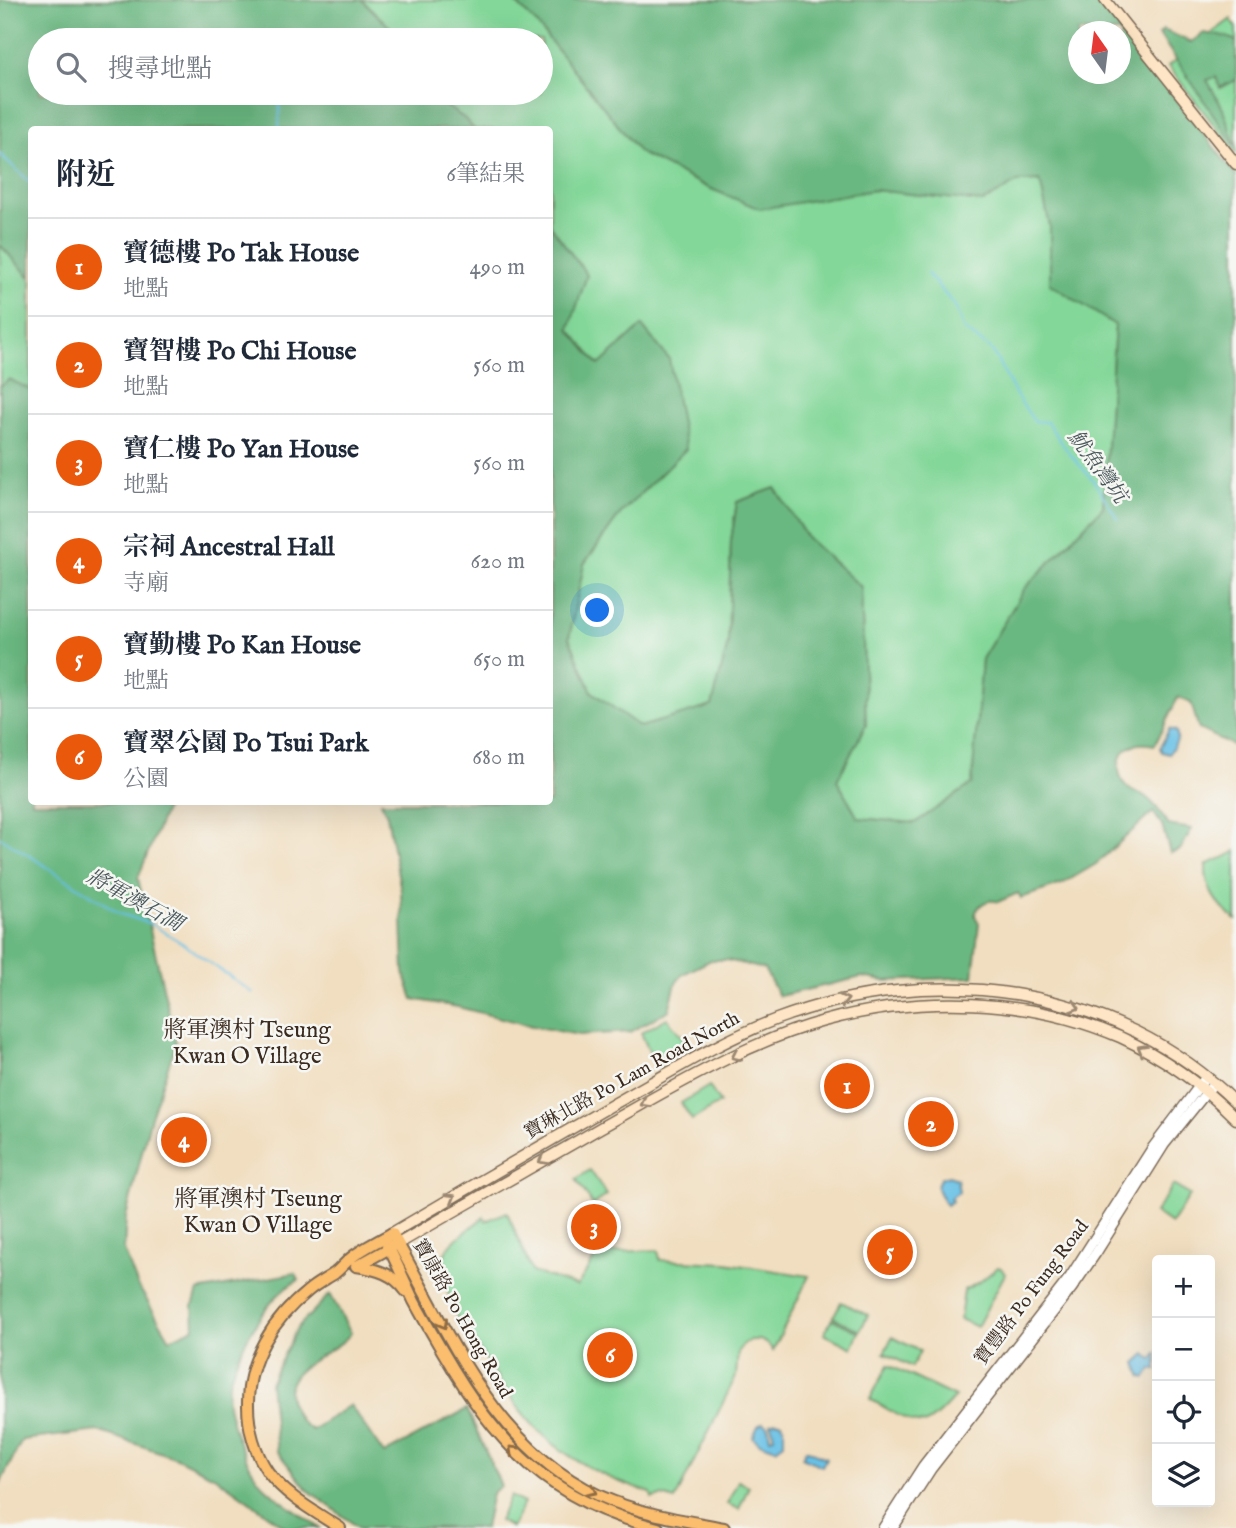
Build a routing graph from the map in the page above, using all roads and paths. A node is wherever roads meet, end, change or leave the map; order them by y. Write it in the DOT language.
graph roads {
  1 [pos="1105,0"];
  2 [pos="1236,164"];
  3 [pos="1210,1080"];
  4 [pos="1203,1089"];
  5 [pos="1236,1103"];
  6 [pos="1236,1119"];
  7 [pos="391,1241"];
  8 [pos="356,1266"];
  9 [pos="337,1271"];
  10 [pos="415,1302"];
  11 [pos="340,1528"];
  12 [pos="658,1528"];
  13 [pos="724,1528"];
  14 [pos="883,1528"];
  15 [pos="893,1528"];
  1 -- 2 [label="main road"];
  3 -- 4 [label="street, 寶豐路 Po Fung Road"];
  3 -- 5 [label="main road, 寶琳北路 Po Lam Road North"];
  7 -- 3 [label="main road, 寶琳北路 Po Lam Road North, one-way"];
  4 -- 6 [label="main road, 寶琳北路 Po Lam Road North"];
  4 -- 7 [label="main road, 寶琳北路 Po Lam Road North, one-way"];
  4 -- 14 [label="street, 寶豐路 Po Fung Road"];
  4 -- 15 [label="street, 寶豐路 Po Fung Road"];
  7 -- 8 [label="main road, 寶琳北路 Po Lam Road North"];
  7 -- 9 [label="main road, 寶琳北路 Po Lam Road North"];
  7 -- 10 [label="main road, 寶康路 Po Hong Road"];
  7 -- 13 [label="main road, 寶康路 Po Hong Road, one-way"];
  8 -- 9 [label="main road, 寶琳北路 Po Lam Road North"];
  8 -- 10 [label="main road"];
  9 -- 11 [label="main road, 寶琳北路 Po Lam Road North"];
  12 -- 10 [label="main road, 寶康路 Po Hong Road, one-way"];
}
